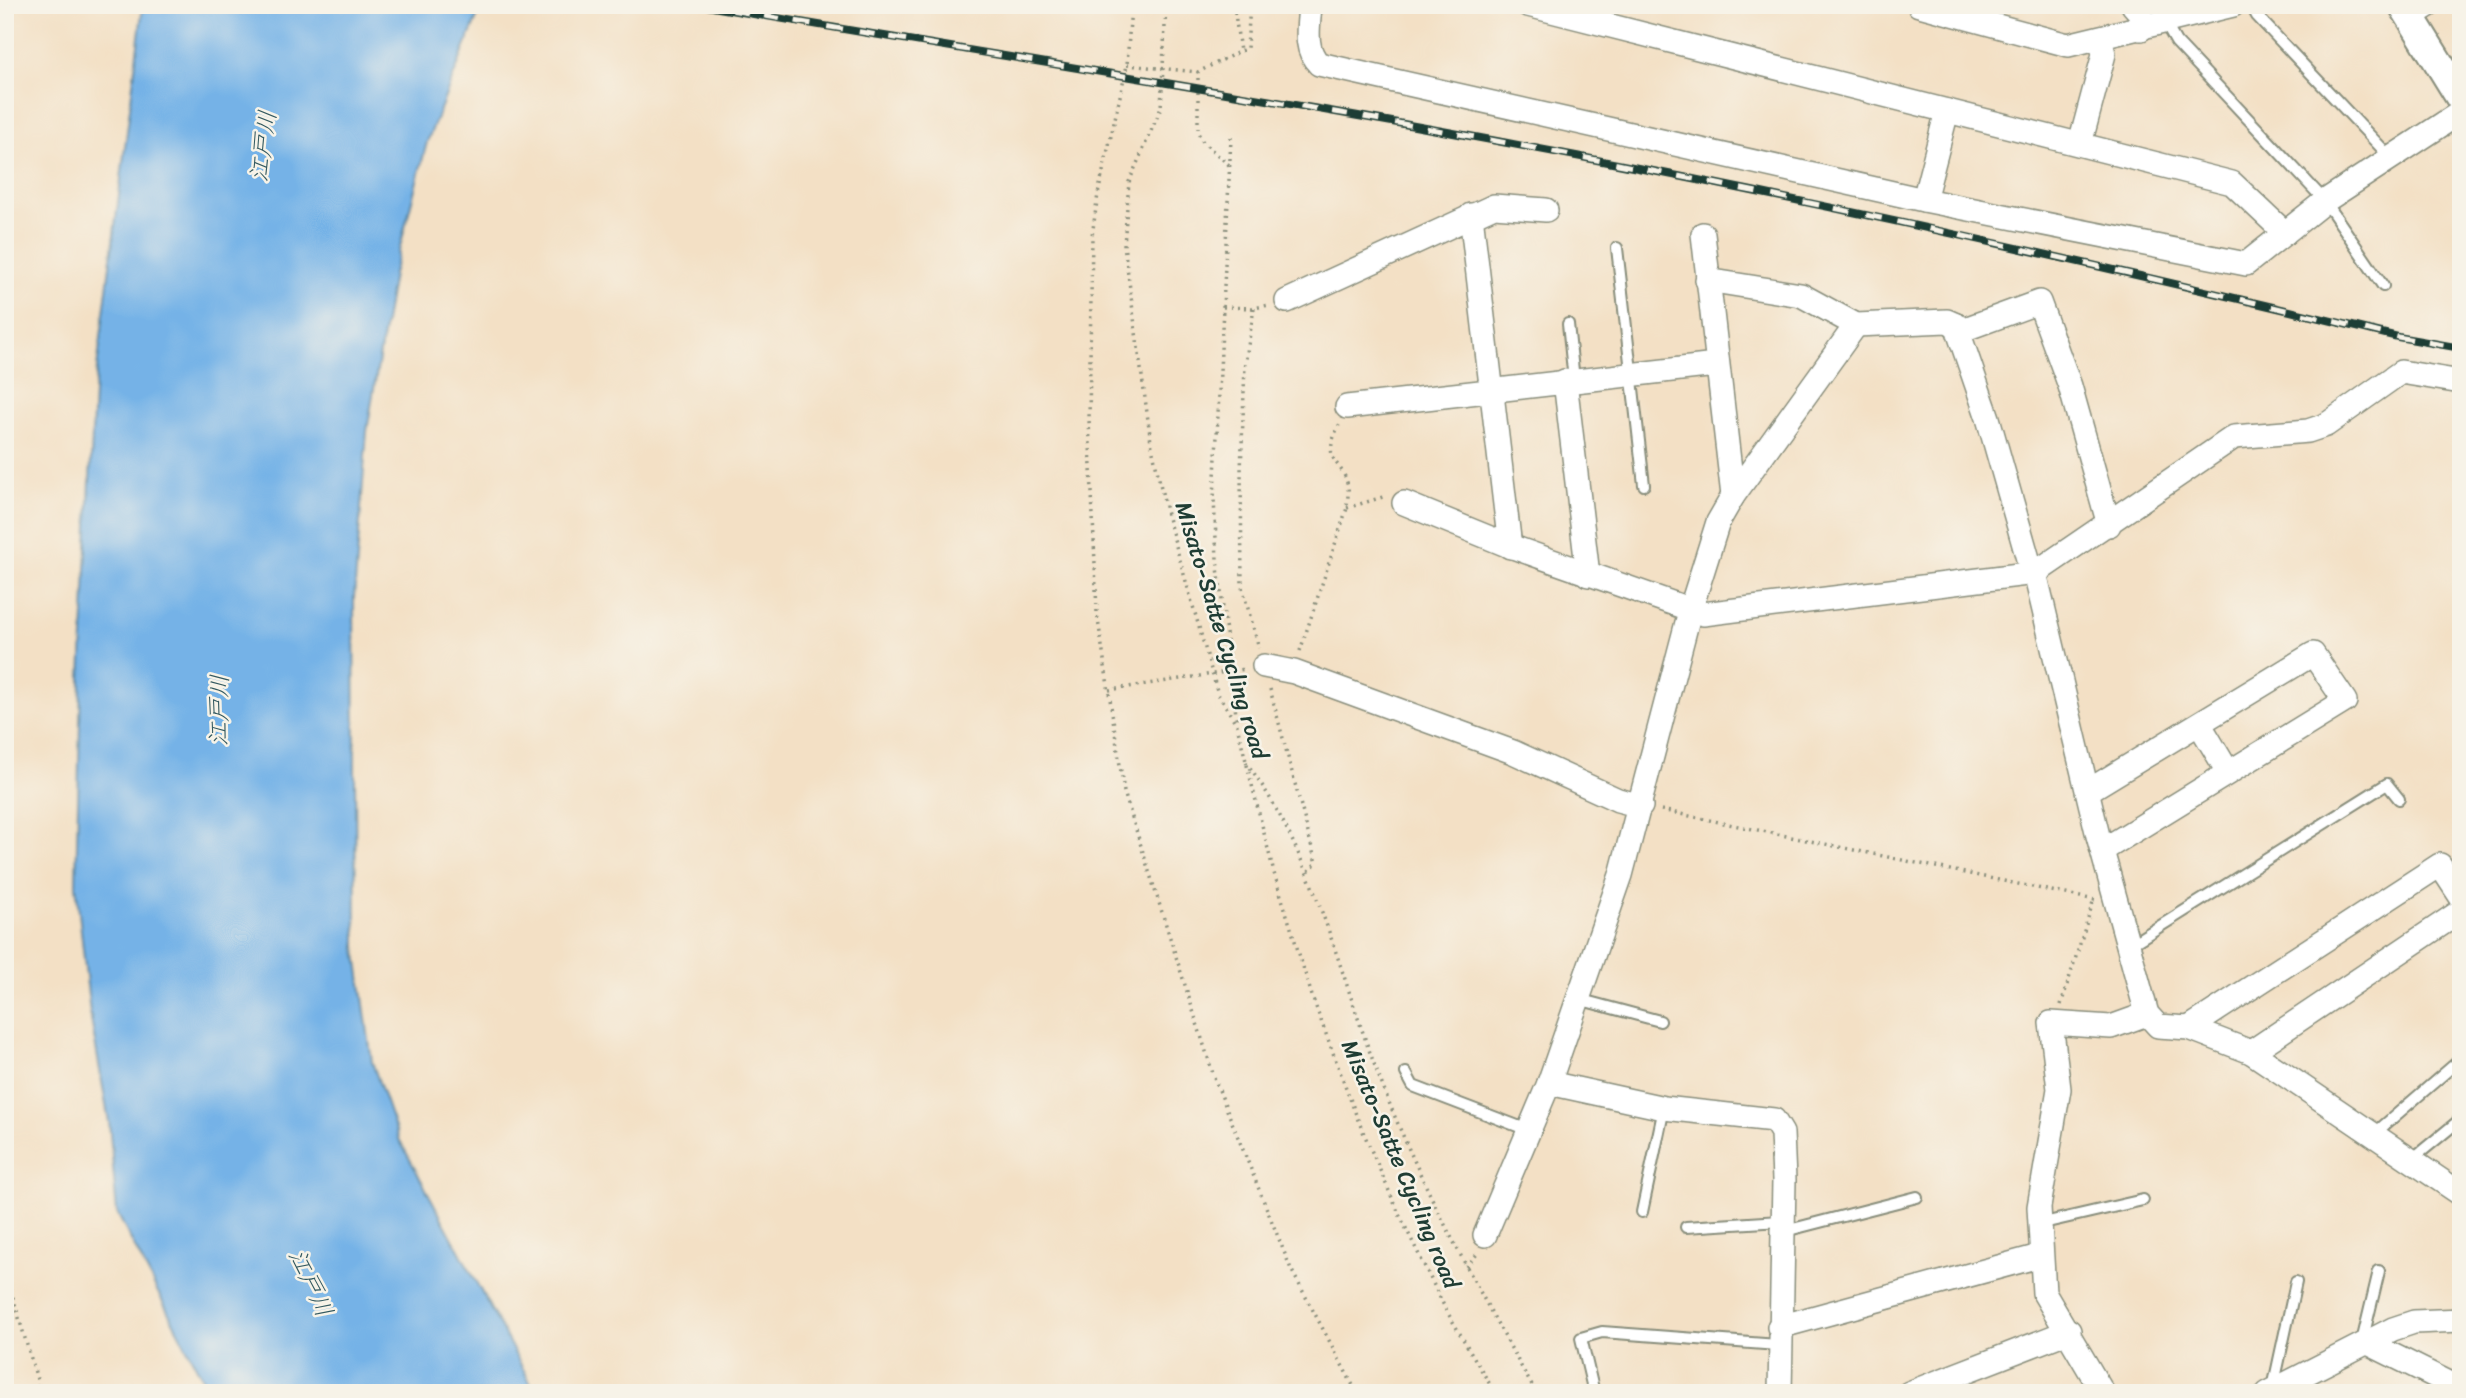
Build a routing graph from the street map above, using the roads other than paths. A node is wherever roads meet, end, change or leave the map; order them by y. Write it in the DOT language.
graph roads {
  1 [pos="1310,5"];
  2 [pos="1528,5"];
  3 [pos="1919,5"];
  4 [pos="2133,5"];
  5 [pos="2233,5"];
  6 [pos="2251,5"];
  7 [pos="2414,9"];
  8 [pos="1969,12"];
  9 [pos="2165,23"];
  10 [pos="2141,29"];
  11 [pos="2100,38"];
  12 [pos="2461,99"];
  13 [pos="1947,111"];
  14 [pos="2461,112"];
  15 [pos="2080,144"];
  16 [pos="2391,158"];
  17 [pos="1924,200"];
  18 [pos="2325,201"];
  19 [pos="1546,210"];
  20 [pos="1471,215"];
  21 [pos="2285,233"];
  22 [pos="1703,234"];
  23 [pos="1617,248"];
  24 [pos="1707,280"];
  25 [pos="2383,286"];
  26 [pos="1287,301"];
  27 [pos="1568,324"];
  28 [pos="1856,325"];
  29 [pos="1956,325"];
  30 [pos="1716,365"];
  31 [pos="1630,373"];
  32 [pos="1569,380"];
  33 [pos="2461,382"];
  34 [pos="1491,391"];
  35 [pos="1347,407"];
  36 [pos="1644,485"];
  37 [pos="1733,496"];
  38 [pos="1404,503"];
  39 [pos="2109,525"];
  40 [pos="1510,547"];
  41 [pos="2034,573"];
  42 [pos="1588,575"];
  43 [pos="1690,611"];
  44 [pos="1264,666"];
  45 [pos="2200,725"];
  46 [pos="2228,772"];
  47 [pos="2088,791"];
  48 [pos="2399,799"];
  49 [pos="1641,806"];
  50 [pos="2103,850"];
  51 [pos="2461,897"];
  52 [pos="2461,911"];
  53 [pos="2130,945"];
  54 [pos="1578,999"];
  55 [pos="2147,1014"];
  56 [pos="1660,1021"];
  57 [pos="2189,1028"];
  58 [pos="2251,1052"];
  59 [pos="2461,1059"];
  60 [pos="1406,1073"];
  61 [pos="1549,1083"];
  62 [pos="1664,1108"];
  63 [pos="2461,1119"];
  64 [pos="1528,1130"];
  65 [pos="2374,1134"];
  66 [pos="2411,1160"];
  67 [pos="2461,1194"];
  68 [pos="1917,1197"];
  69 [pos="2143,1200"];
  70 [pos="1642,1212"];
  71 [pos="2039,1224"];
  72 [pos="1781,1226"];
  73 [pos="1686,1227"];
  74 [pos="1485,1235"];
  75 [pos="2039,1256"];
  76 [pos="2379,1271"];
  77 [pos="2296,1282"];
  78 [pos="2461,1320"];
  79 [pos="2068,1331"];
  80 [pos="1779,1336"];
  81 [pos="2365,1344"];
  82 [pos="2461,1389"];
  83 [pos="2270,1392"];
  84 [pos="1594,1393"];
  85 [pos="1780,1393"];
  86 [pos="1909,1393"];
  87 [pos="2103,1393"];
  1 -- 17 [label="street"];
  2 -- 13 [label="street"];
  3 -- 8 [label="street"];
  4 -- 10 [label="street"];
  5 -- 9 [label="street"];
  6 -- 16 [label="lane"];
  7 -- 12 [label="street"];
  8 -- 11 [label="street"];
  9 -- 10 [label="street"];
  9 -- 18 [label="lane"];
  10 -- 11 [label="street"];
  11 -- 15 [label="street"];
  13 -- 15 [label="street"];
  13 -- 17 [label="street"];
  14 -- 16 [label="street"];
  15 -- 21 [label="street"];
  16 -- 18 [label="street"];
  17 -- 21 [label="street"];
  18 -- 21 [label="street"];
  18 -- 25 [label="lane"];
  19 -- 20 [label="street"];
  20 -- 26 [label="street"];
  20 -- 34 [label="street"];
  22 -- 24 [label="street"];
  23 -- 31 [label="lane"];
  24 -- 28 [label="street"];
  24 -- 30 [label="street"];
  27 -- 32 [label="lane"];
  28 -- 29 [label="street"];
  28 -- 37 [label="street"];
  29 -- 39 [label="street"];
  29 -- 41 [label="street"];
  30 -- 31 [label="street"];
  30 -- 37 [label="street"];
  31 -- 32 [label="street"];
  31 -- 36 [label="lane"];
  32 -- 34 [label="street"];
  32 -- 42 [label="street"];
  33 -- 39 [label="street"];
  34 -- 35 [label="street"];
  34 -- 40 [label="street"];
  37 -- 43 [label="street"];
  38 -- 40 [label="street"];
  39 -- 41 [label="street"];
  40 -- 42 [label="street"];
  41 -- 43 [label="street"];
  41 -- 47 [label="street"];
  42 -- 43 [label="street"];
  43 -- 49 [label="street"];
  44 -- 49 [label="street"];
  45 -- 46 [label="street"];
  45 -- 46 [label="street"];
  45 -- 47 [label="street"];
  46 -- 50 [label="street"];
  47 -- 50 [label="street"];
  48 -- 53 [label="lane"];
  49 -- 54 [label="street"];
  50 -- 53 [label="street"];
  51 -- 57 [label="street"];
  52 -- 58 [label="street"];
  53 -- 55 [label="street"];
  54 -- 56 [label="lane"];
  54 -- 61 [label="street"];
  55 -- 57 [label="street"];
  55 -- 71 [label="street"];
  57 -- 58 [label="street"];
  58 -- 65 [label="street"];
  59 -- 65 [label="lane"];
  60 -- 64 [label="lane"];
  61 -- 62 [label="street"];
  61 -- 64 [label="street"];
  62 -- 70 [label="lane"];
  62 -- 72 [label="street"];
  63 -- 66 [label="lane"];
  64 -- 74 [label="street"];
  65 -- 66 [label="street"];
  66 -- 67 [label="street"];
  68 -- 72 [label="lane"];
  69 -- 71 [label="lane"];
  71 -- 75 [label="street"];
  72 -- 73 [label="lane"];
  72 -- 80 [label="street"];
  75 -- 79 [label="street"];
  75 -- 80 [label="street"];
  76 -- 81 [label="lane"];
  77 -- 83 [label="lane"];
  78 -- 81 [label="street"];
  79 -- 86 [label="street"];
  79 -- 87 [label="street"];
  80 -- 84 [label="lane"];
  80 -- 85 [label="street"];
  81 -- 82 [label="street"];
  81 -- 83 [label="street"];
}
